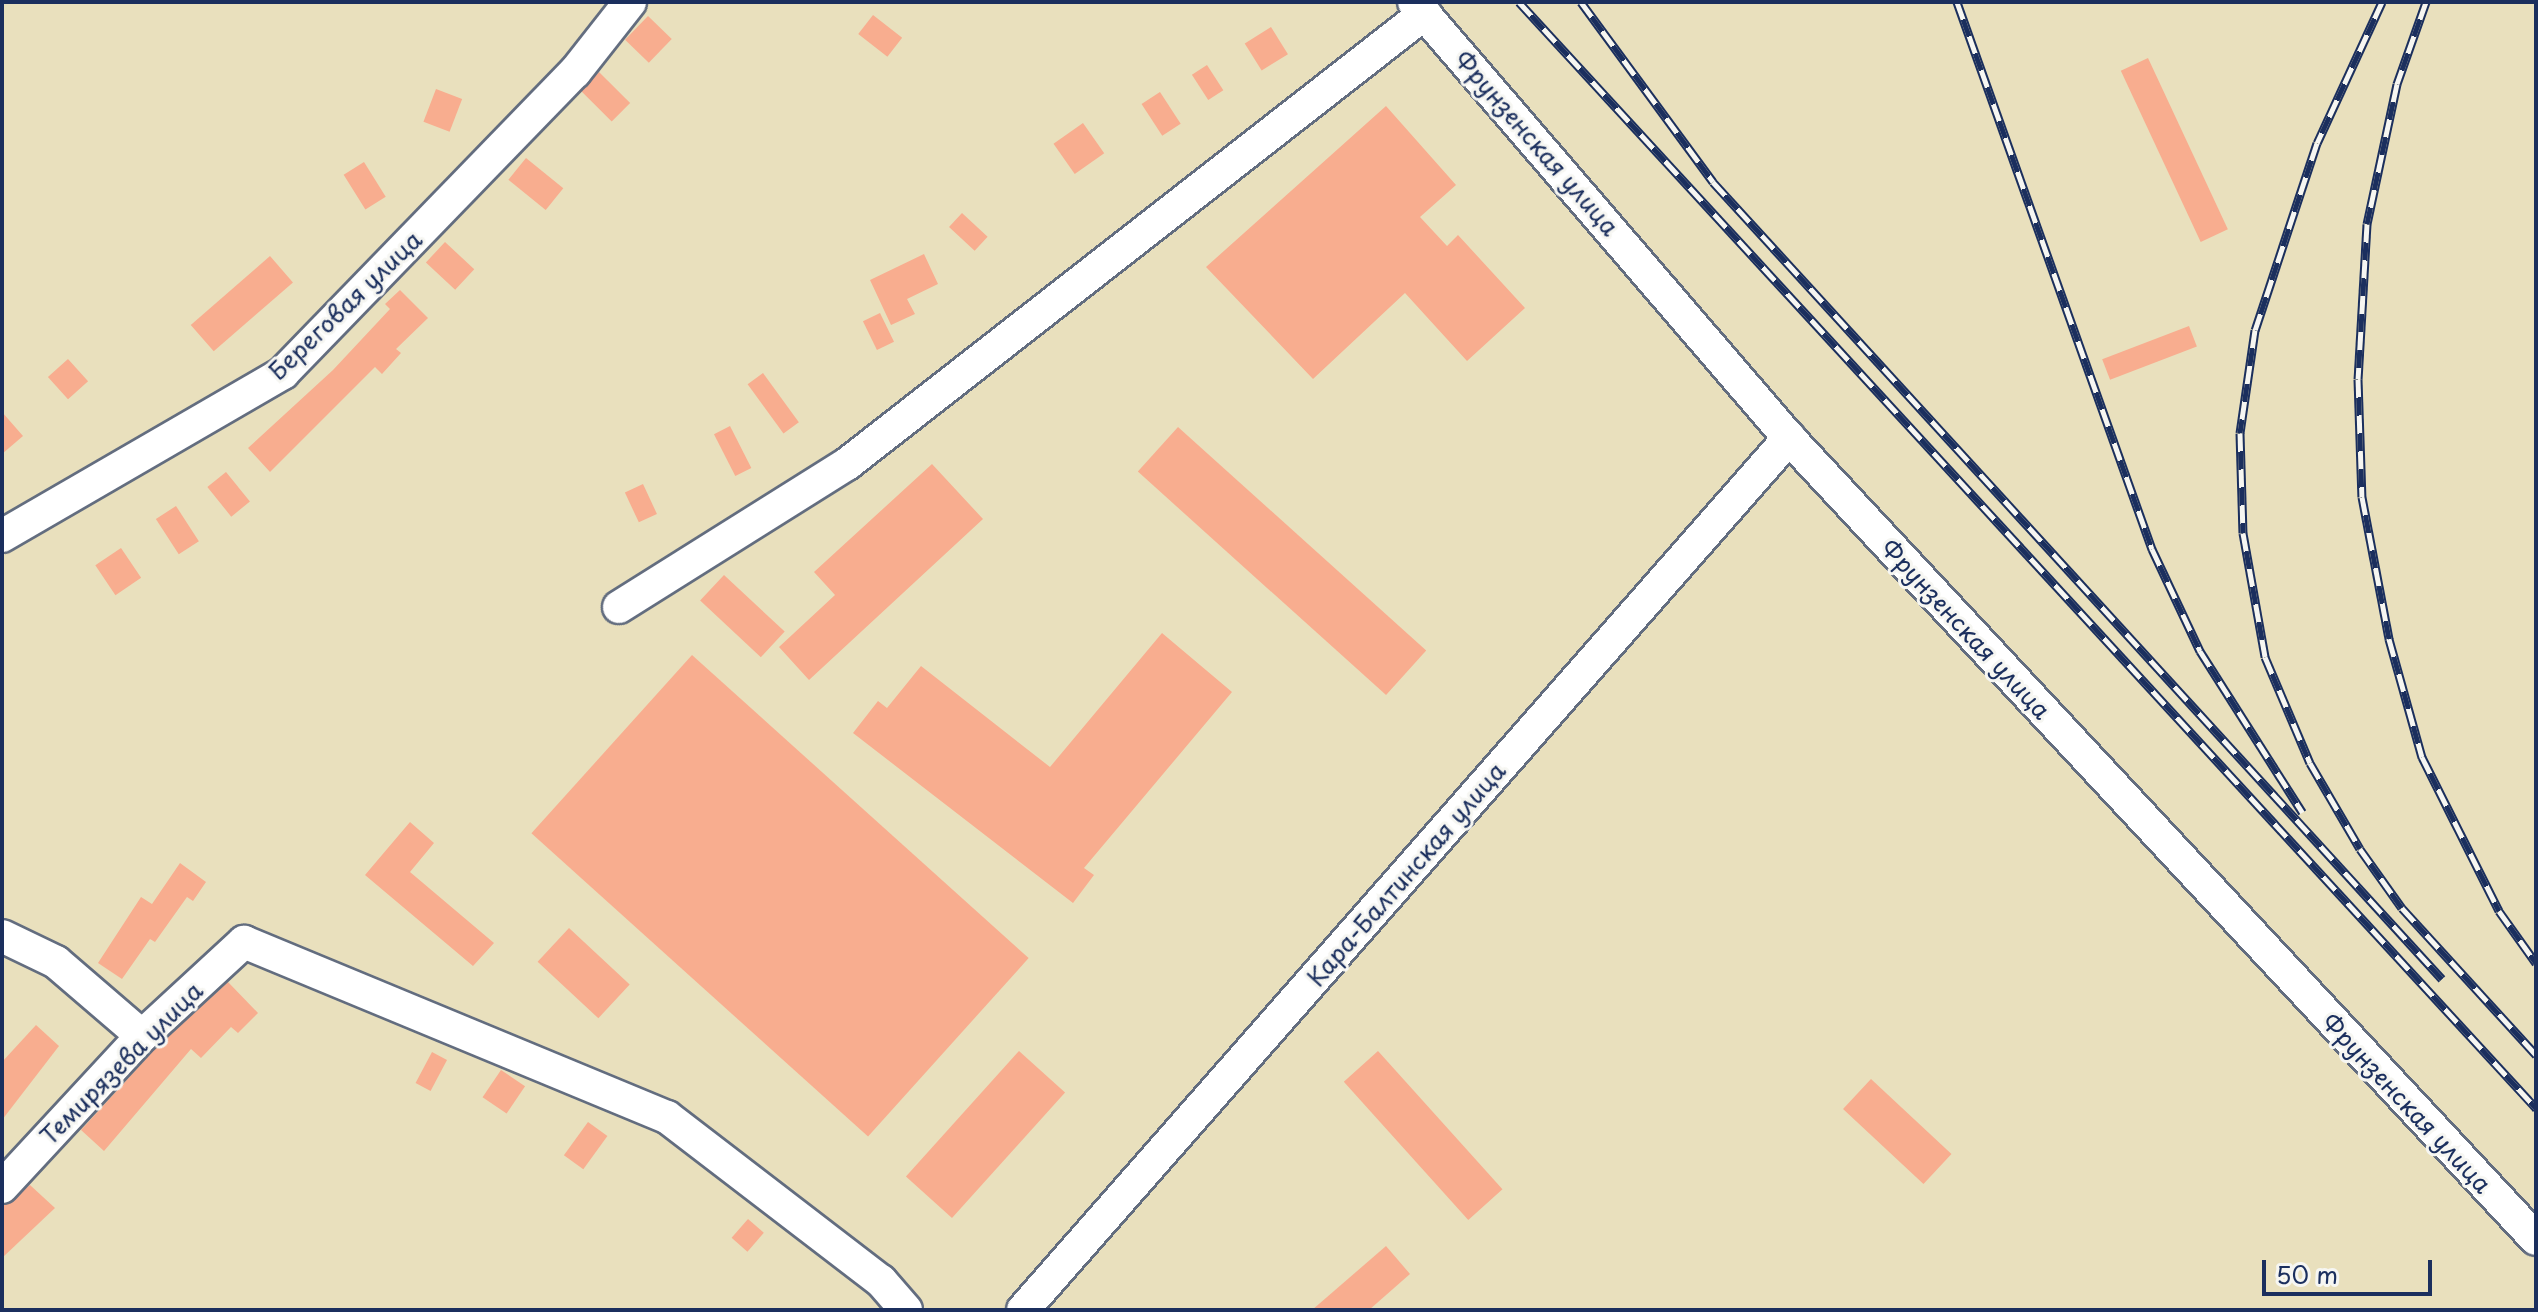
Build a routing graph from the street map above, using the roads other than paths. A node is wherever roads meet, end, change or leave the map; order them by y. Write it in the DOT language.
graph roads {
  1 [pos="630,2"];
  2 [pos="1420,8"];
  3 [pos="1789,438"];
  4 [pos="2,536"];
  5 [pos="619,607"];
  6 [pos="2,936"];
  7 [pos="142,1036"];
  8 [pos="2,1187"];
  9 [pos="2536,1239"];
  10 [pos="906,1310"];
  11 [pos="1023,1310"];
  1 -- 4 [label="street, Береговая улица"];
  2 -- 3 [label="street, Фрунзенская улица"];
  2 -- 5 [label="street"];
  3 -- 9 [label="street, Фрунзенская улица"];
  3 -- 11 [label="street, Кара-Балтинская улица"];
  6 -- 7 [label="street"];
  7 -- 8 [label="street, Темирязева улица"];
  7 -- 10 [label="street, Темирязева улица"];
}
